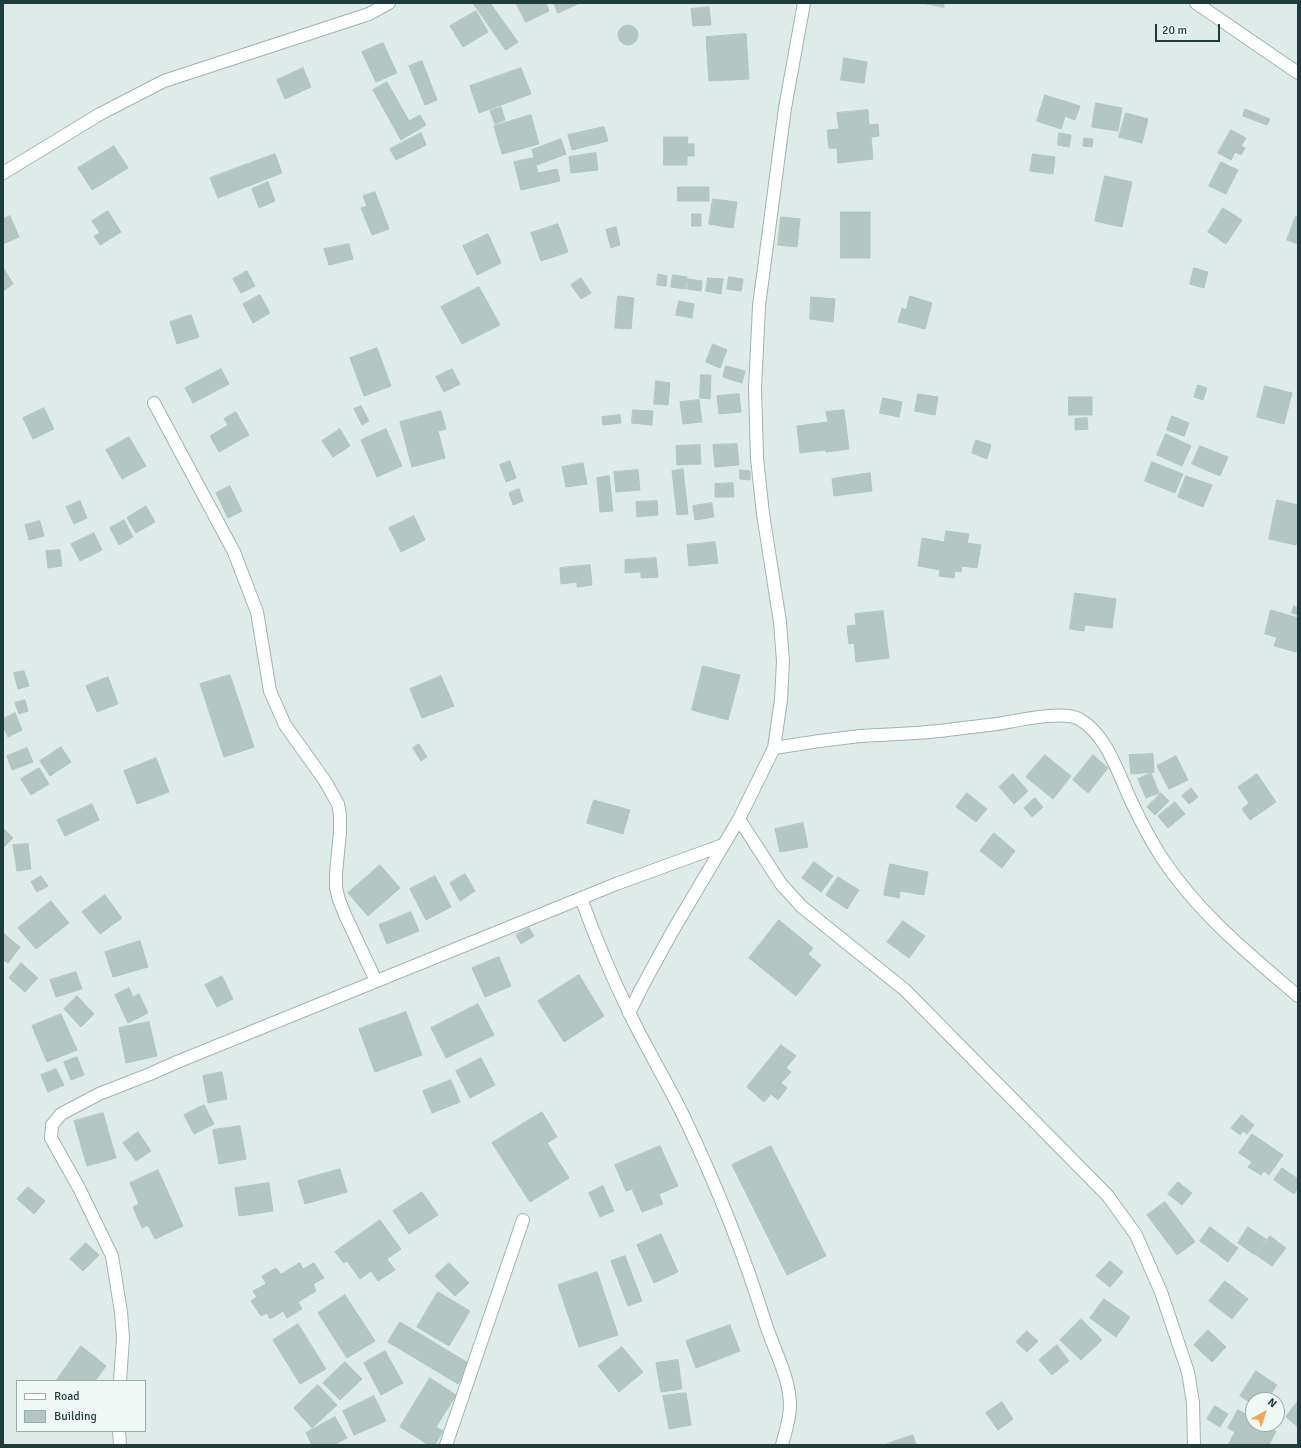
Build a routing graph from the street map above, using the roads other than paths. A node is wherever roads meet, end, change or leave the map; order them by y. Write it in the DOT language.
graph roads {
  1 [pos="389,3"];
  2 [pos="804,3"];
  3 [pos="1196,3"];
  4 [pos="1298,73"];
  5 [pos="3,173"];
  6 [pos="154,403"];
  7 [pos="774,748"];
  8 [pos="739,819"];
  9 [pos="724,845"];
  10 [pos="581,898"];
  11 [pos="376,981"];
  12 [pos="1298,996"];
  13 [pos="630,1013"];
  14 [pos="523,1220"];
  15 [pos="120,1380"];
  16 [pos="119,1432"];
  17 [pos="120,1445"];
  18 [pos="446,1445"];
  19 [pos="782,1445"];
  20 [pos="1194,1445"];
  1 -- 5 [label="street"];
  2 -- 7 [label="street"];
  3 -- 4 [label="street"];
  6 -- 11 [label="street"];
  7 -- 8 [label="street"];
  7 -- 12 [label="street"];
  8 -- 9 [label="street"];
  8 -- 20 [label="street"];
  9 -- 10 [label="street"];
  9 -- 13 [label="street"];
  10 -- 11 [label="street"];
  10 -- 13 [label="street"];
  11 -- 15 [label="street"];
  13 -- 19 [label="street"];
  14 -- 18 [label="street"];
  16 -- 17 [label="street"];
}
